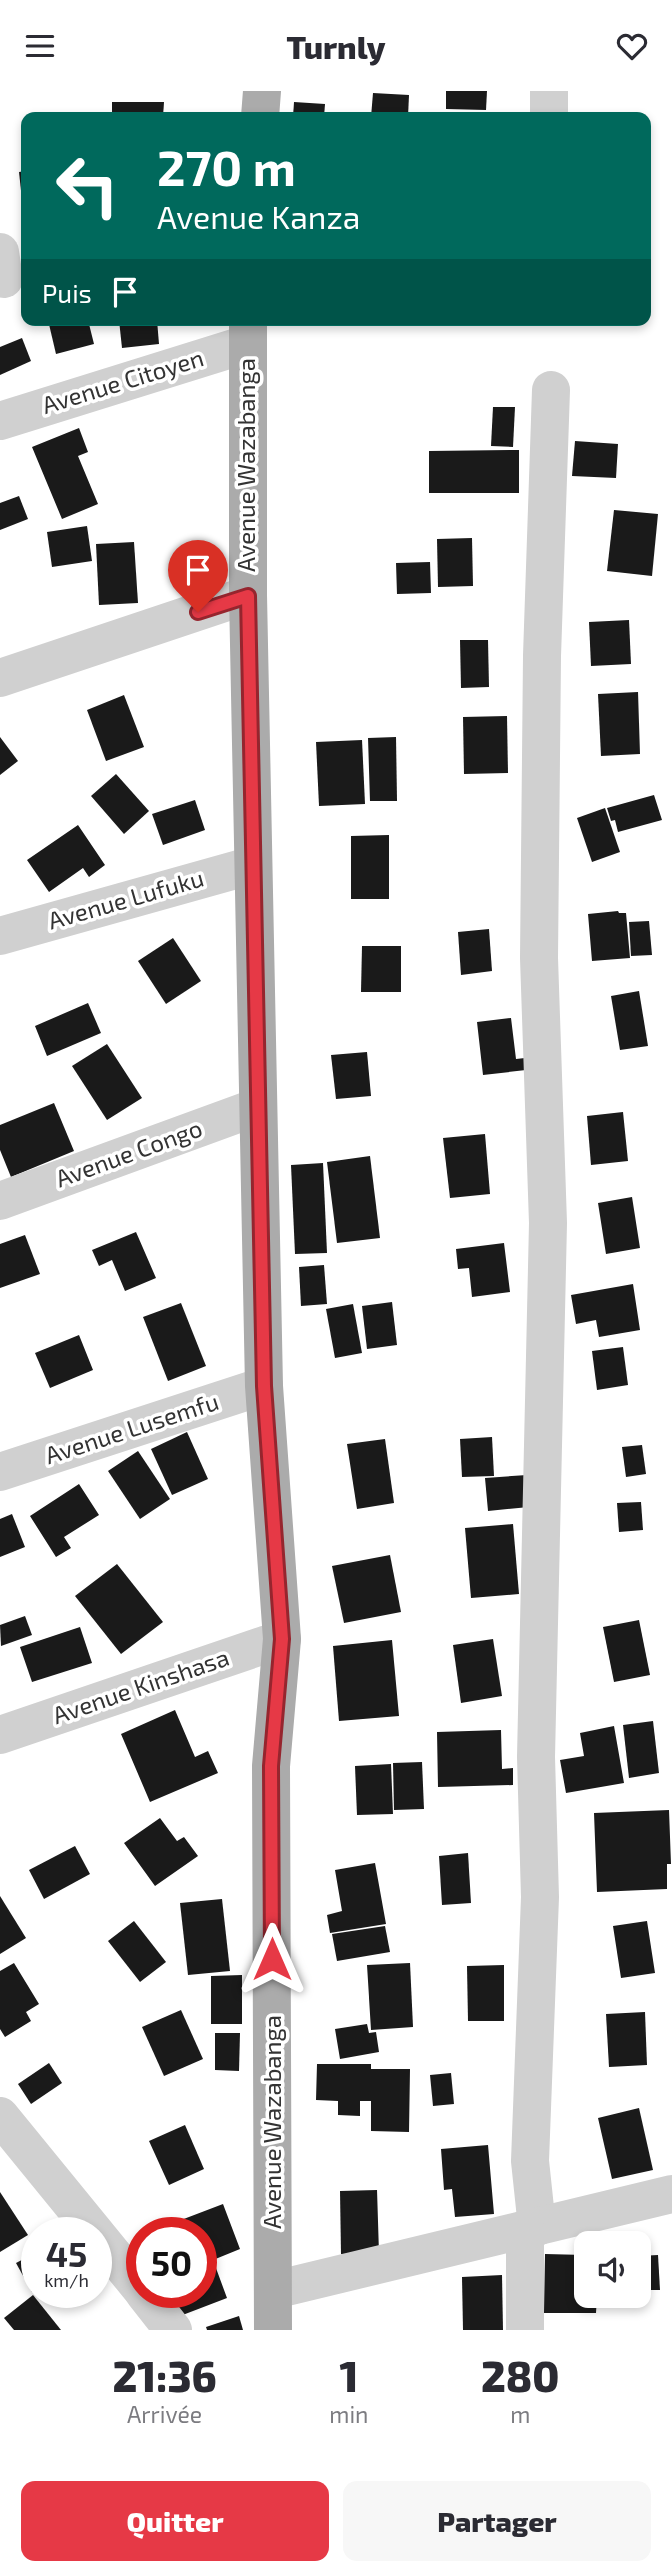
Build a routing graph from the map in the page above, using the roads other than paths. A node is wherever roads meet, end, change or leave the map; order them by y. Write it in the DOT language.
graph roads {
  1 [pos="262,91"];
  2 [pos="549,91"];
  3 [pos="260,112"];
  4 [pos="549,112"];
  5 [pos="248,332"];
  6 [pos="551,390"];
  7 [pos="0,421"];
  8 [pos="248,596"];
  9 [pos="0,678"];
  10 [pos="253,865"];
  11 [pos="0,936"];
  12 [pos="257,1107"];
  13 [pos="0,1201"];
  14 [pos="264,1386"];
  15 [pos="0,1472"];
  16 [pos="282,1639"];
  17 [pos="0,1735"];
  18 [pos="0,2116"];
  19 [pos="672,2194"];
  20 [pos="531,2228"];
  21 [pos="126,2270"];
  22 [pos="274,2290"];
  23 [pos="156,2308"];
  24 [pos="173,2330"];
  25 [pos="273,2330"];
  26 [pos="525,2330"];
  1 -- 3 [label="main road"];
  2 -- 4 [label="street"];
  5 -- 7 [label="street, Avenue Citoyen"];
  5 -- 8 [label="main road, Avenue Wazabanga"];
  6 -- 20 [label="street"];
  8 -- 9 [label="street"];
  8 -- 10 [label="main road, Avenue Wazabanga"];
  10 -- 11 [label="street, Avenue Lufuku"];
  10 -- 12 [label="main road, Avenue Wazabanga"];
  12 -- 13 [label="street, Avenue Congo"];
  12 -- 14 [label="main road, Avenue Wazabanga"];
  14 -- 15 [label="street, Avenue Lusemfu"];
  14 -- 16 [label="main road, Avenue Wazabanga"];
  16 -- 17 [label="street, Avenue Kinshasa"];
  16 -- 22 [label="main road, Avenue Wazabanga"];
  18 -- 21 [label="street"];
  19 -- 20 [label="street"];
  20 -- 22 [label="street"];
  20 -- 26 [label="street"];
  22 -- 25 [label="main road, Avenue Wazabanga"];
  23 -- 24 [label="street"];
}
